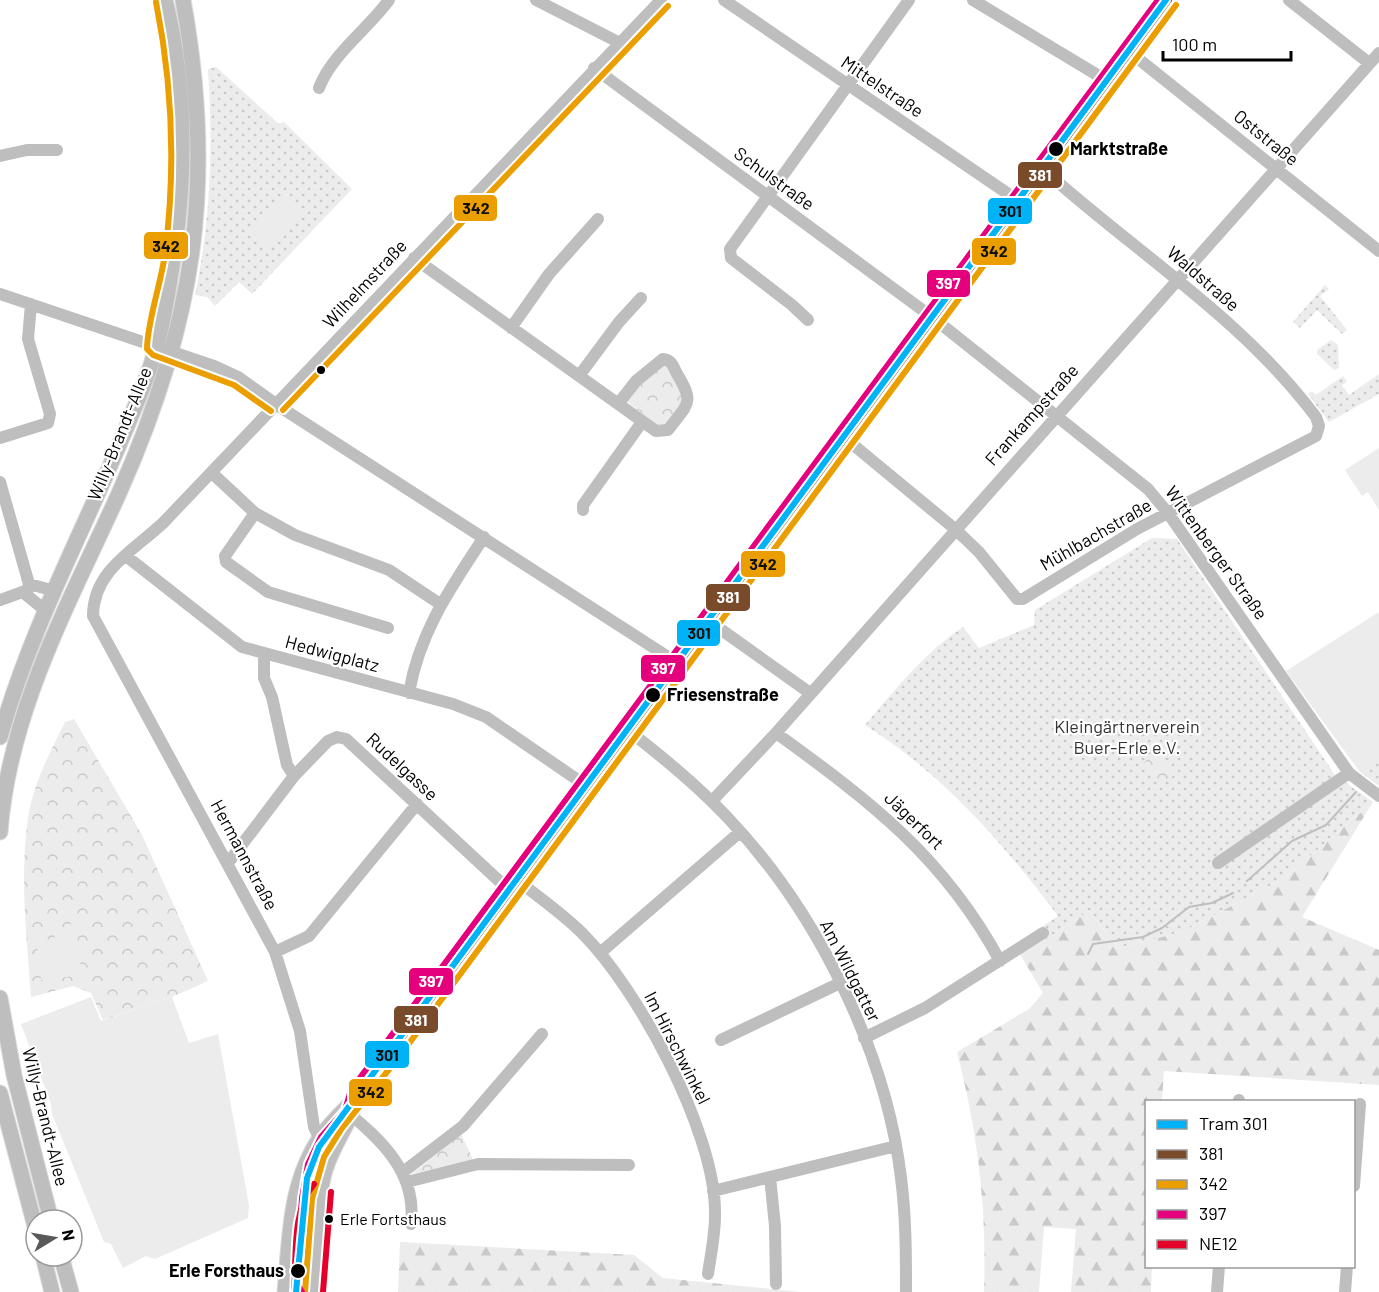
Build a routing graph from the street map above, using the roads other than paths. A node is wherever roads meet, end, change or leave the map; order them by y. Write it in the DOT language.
graph roads {
  1 [pos="182,0"];
  2 [pos="389,0"];
  3 [pos="536,0"];
  4 [pos="661,0"];
  5 [pos="724,0"];
  6 [pos="909,0"];
  7 [pos="973,0"];
  8 [pos="1169,0"];
  9 [pos="1289,0"];
  10 [pos="166,2"];
  11 [pos="620,43"];
  12 [pos="1131,52"];
  13 [pos="1379,53"];
  14 [pos="1369,63"];
  15 [pos="594,68"];
  16 [pos="1109,82"];
  17 [pos="849,86"];
  18 [pos="319,88"];
  19 [pos="57,150"];
  20 [pos="0,156"];
  21 [pos="1275,168"];
  22 [pos="1044,170"];
  23 [pos="767,197"];
  24 [pos="1020,202"];
  25 [pos="598,219"];
  26 [pos="1379,251"];
  27 [pos="414,258"];
  28 [pos="1178,279"];
  29 [pos="0,294"];
  30 [pos="641,298"];
  31 [pos="31,304"];
  32 [pos="934,319"];
  33 [pos="808,320"];
  34 [pos="511,328"];
  35 [pos="156,347"];
  36 [pos="172,352"];
  37 [pos="579,376"];
  38 [pos="276,404"];
  39 [pos="618,404"];
  40 [pos="1055,416"];
  41 [pos="642,422"];
  42 [pos="1319,431"];
  43 [pos="0,438"];
  44 [pos="845,438"];
  45 [pos="212,473"];
  46 [pos="0,482"];
  47 [pos="583,510"];
  48 [pos="255,513"];
  49 [pos="1168,513"];
  50 [pos="955,529"];
  51 [pos="484,537"];
  52 [pos="126,556"];
  53 [pos="27,589"];
  54 [pos="96,590"];
  55 [pos="55,591"];
  56 [pos="0,600"];
  57 [pos="440,604"];
  58 [pos="46,611"];
  59 [pos="709,621"];
  60 [pos="388,628"];
  61 [pos="264,654"];
  62 [pos="679,664"];
  63 [pos="409,693"];
  64 [pos="810,693"];
  65 [pos="628,731"];
  66 [pos="776,733"];
  67 [pos="0,737"];
  68 [pos="1350,773"];
  69 [pos="294,776"];
  70 [pos="588,787"];
  71 [pos="1379,796"];
  72 [pos="712,801"];
  73 [pos="417,804"];
  74 [pos="0,832"];
  75 [pos="740,832"];
  76 [pos="228,863"];
  77 [pos="1218,863"];
  78 [pos="514,886"];
  79 [pos="1043,933"];
  80 [pos="275,952"];
  81 [pos="600,953"];
  82 [pos="1000,961"];
  83 [pos="840,983"];
  84 [pos="0,998"];
  85 [pos="2,1023"];
  86 [pos="542,1034"];
  87 [pos="864,1038"];
  88 [pos="721,1040"];
  89 [pos="0,1093"];
  90 [pos="1360,1104"];
  91 [pos="348,1113"];
  92 [pos="329,1138"];
  93 [pos="896,1146"];
  94 [pos="1355,1163"];
  95 [pos="629,1165"];
  96 [pos="405,1177"];
  97 [pos="770,1177"];
  98 [pos="713,1191"];
  99 [pos="30,1208"];
  100 [pos="48,1208"];
  101 [pos="411,1224"];
  102 [pos="46,1268"];
  103 [pos="64,1268"];
  104 [pos="1219,1268"];
  105 [pos="1347,1268"];
  106 [pos="708,1274"];
  107 [pos="776,1284"];
  108 [pos="316,1291"];
  109 [pos="52,1292"];
  110 [pos="71,1292"];
  111 [pos="285,1292"];
  112 [pos="906,1292"];
  113 [pos="1217,1292"];
  114 [pos="1345,1292"];
  1 -- 10 [label="street"];
  1 -- 36 [label="main road, Willy-Brandt-Allee"];
  2 -- 18 [label="street"];
  3 -- 11 [label="street"];
  4 -- 11 [label="street, Wilhelmstraße"];
  5 -- 17 [label="street, Mittelstraße"];
  6 -- 17 [label="street"];
  7 -- 16 [label="street"];
  8 -- 12 [label="main road"];
  9 -- 14 [label="street"];
  10 -- 35 [label="main road, Willy-Brandt-Allee"];
  11 -- 15 [label="street, Wilhelmstraße"];
  12 -- 16 [label="main road"];
  12 -- 21 [label="street, Oststraße"];
  13 -- 14 [label="street, Frankampstraße"];
  14 -- 21 [label="street, Frankampstraße"];
  15 -- 23 [label="street, Schulstraße"];
  15 -- 27 [label="street, Wilhelmstraße"];
  16 -- 22 [label="main road"];
  17 -- 23 [label="street"];
  17 -- 24 [label="street, Mittelstraße"];
  19 -- 20 [label="street"];
  21 -- 26 [label="street, Oststraße"];
  21 -- 28 [label="street, Frankampstraße"];
  22 -- 24 [label="main road"];
  22 -- 28 [label="street, Waldstraße"];
  23 -- 32 [label="street, Schulstraße"];
  23 -- 33 [label="street"];
  24 -- 32 [label="main road"];
  25 -- 34 [label="street"];
  27 -- 34 [label="street"];
  27 -- 38 [label="street, Wilhelmstraße"];
  28 -- 40 [label="street, Frankampstraße"];
  28 -- 42 [label="street, Waldstraße"];
  29 -- 31 [label="street"];
  30 -- 37 [label="street"];
  31 -- 35 [label="street"];
  31 -- 43 [label="street"];
  32 -- 40 [label="street, Wittenberger Straße"];
  32 -- 44 [label="main road"];
  34 -- 37 [label="street"];
  35 -- 36 [label="street"];
  35 -- 55 [label="main road, Willy-Brandt-Allee"];
  36 -- 38 [label="street"];
  36 -- 74 [label="main road, Willy-Brandt-Allee"];
  37 -- 39 [label="street"];
  38 -- 45 [label="street, Wilhelmstraße"];
  38 -- 51 [label="street"];
  39 -- 41 [label="street"];
  39 -- 41 [label="street"];
  40 -- 49 [label="street, Wittenberger Straße"];
  40 -- 50 [label="street, Frankampstraße"];
  41 -- 47 [label="street"];
  42 -- 49 [label="street, Mühlbachstraße"];
  44 -- 50 [label="street"];
  44 -- 59 [label="main road"];
  45 -- 48 [label="street"];
  45 -- 52 [label="street, Wilhelmstraße"];
  46 -- 53 [label="street"];
  48 -- 57 [label="street"];
  48 -- 60 [label="street"];
  49 -- 50 [label="street, Mühlbachstraße"];
  49 -- 68 [label="street, Wittenberger Straße"];
  50 -- 64 [label="street, Frankampstraße"];
  51 -- 57 [label="street"];
  51 -- 62 [label="street"];
  52 -- 54 [label="street, Wilhelmstraße"];
  52 -- 61 [label="street"];
  53 -- 55 [label="street"];
  53 -- 56 [label="street"];
  53 -- 58 [label="street"];
  54 -- 76 [label="street, Hermannstraße"];
  55 -- 58 [label="main road, Willy-Brandt-Allee"];
  57 -- 63 [label="street"];
  58 -- 67 [label="main road, Willy-Brandt-Allee"];
  59 -- 62 [label="main road"];
  59 -- 64 [label="street"];
  61 -- 63 [label="street, Hedwigplatz"];
  61 -- 69 [label="street, Hedwigplatz"];
  62 -- 65 [label="main road"];
  63 -- 70 [label="street, Hedwigplatz"];
  64 -- 66 [label="street, Frankampstraße"];
  65 -- 70 [label="main road"];
  65 -- 72 [label="street, Am Wildgatter"];
  66 -- 72 [label="street, Frankampstraße"];
  66 -- 82 [label="street, Jägerfort"];
  68 -- 71 [label="street, Wittenberger Straße"];
  68 -- 77 [label="street"];
  69 -- 73 [label="street, Rudelgasse"];
  69 -- 76 [label="street, Rudelgasse"];
  70 -- 78 [label="main road"];
  72 -- 75 [label="street, Am Wildgatter"];
  73 -- 78 [label="street, Rudelgasse"];
  73 -- 80 [label="street"];
  75 -- 81 [label="street"];
  75 -- 83 [label="street, Am Wildgatter"];
  76 -- 80 [label="street, Hermannstraße"];
  78 -- 81 [label="street, Im Hirschwinkel"];
  78 -- 91 [label="main road"];
  79 -- 82 [label="street"];
  80 -- 92 [label="street, Hermannstraße"];
  81 -- 98 [label="street, Im Hirschwinkel"];
  82 -- 87 [label="street"];
  83 -- 87 [label="street, Am Wildgatter"];
  83 -- 88 [label="street"];
  84 -- 85 [label="main road, Willy-Brandt-Allee"];
  85 -- 100 [label="main road, Willy-Brandt-Allee"];
  86 -- 96 [label="street"];
  87 -- 93 [label="street, Am Wildgatter"];
  89 -- 99 [label="main road, Willy-Brandt-Allee"];
  90 -- 94 [label="street"];
  91 -- 92 [label="main road"];
  91 -- 96 [label="street"];
  92 -- 108 [label="main road"];
  92 -- 111 [label="main road"];
  93 -- 97 [label="street"];
  93 -- 112 [label="street, Am Wildgatter"];
  95 -- 96 [label="street"];
  96 -- 101 [label="street"];
  97 -- 98 [label="street"];
  97 -- 107 [label="street"];
  98 -- 106 [label="street, Im Hirschwinkel"];
  102 -- 109 [label="main road"];
  103 -- 110 [label="main road"];
  104 -- 113 [label="street"];
  105 -- 114 [label="street"];
}
